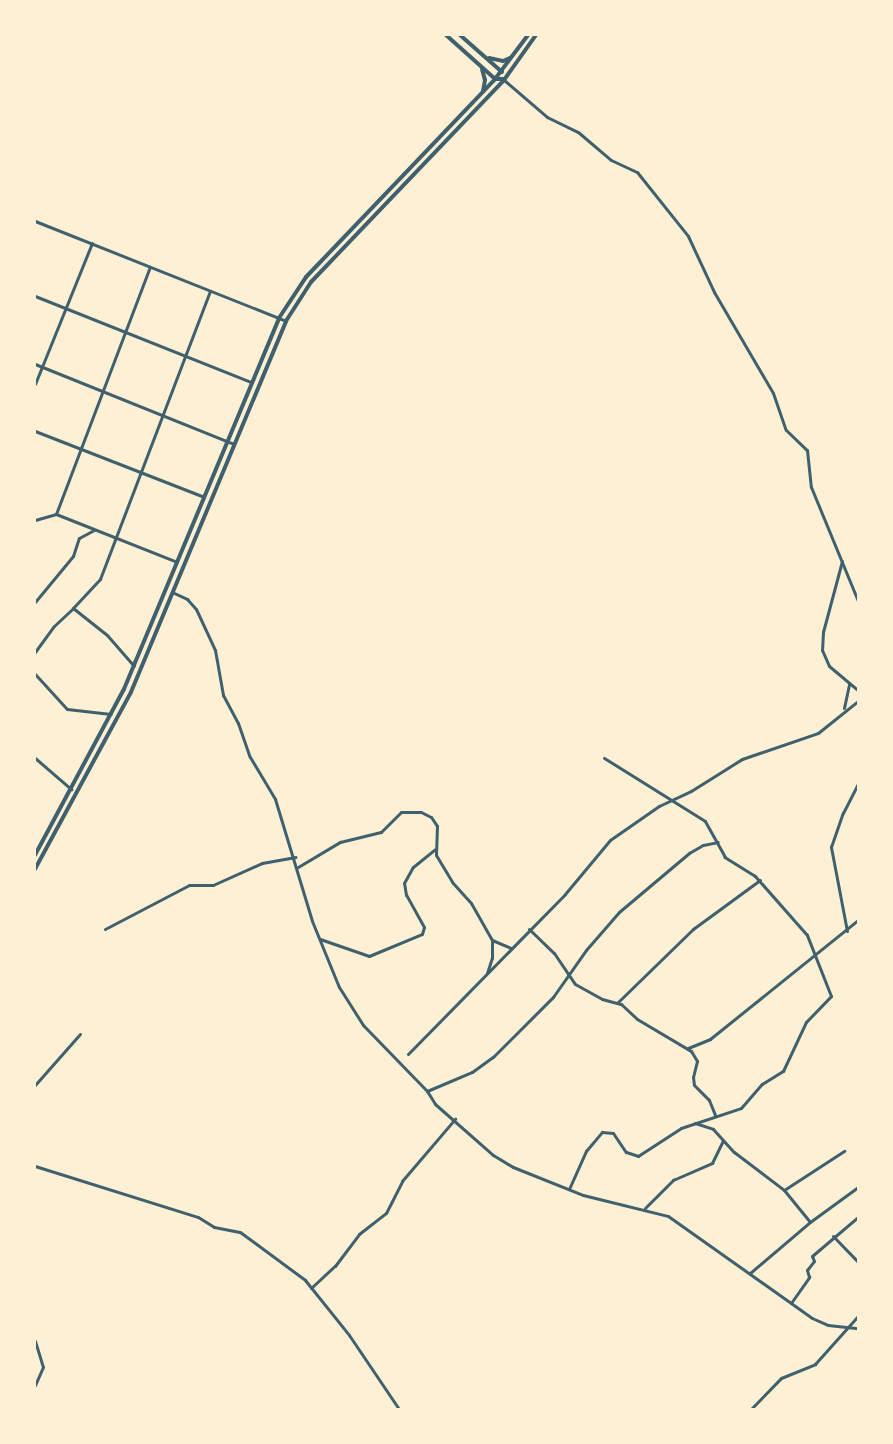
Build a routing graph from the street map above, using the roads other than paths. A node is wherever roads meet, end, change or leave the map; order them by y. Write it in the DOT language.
graph roads {
  1 [pos="446,35"];
  2 [pos="460,35"];
  3 [pos="528,35"];
  4 [pos="536,35"];
  5 [pos="484,57"];
  6 [pos="512,57"];
  7 [pos="480,65"];
  8 [pos="502,72"];
  9 [pos="495,79"];
  10 [pos="504,80"];
  11 [pos="481,94"];
  12 [pos="35,220"];
  13 [pos="92,243"];
  14 [pos="150,266"];
  15 [pos="210,291"];
  16 [pos="35,296"];
  17 [pos="65,308"];
  18 [pos="279,318"];
  19 [pos="286,321"];
  20 [pos="125,332"];
  21 [pos="185,356"];
  22 [pos="35,364"];
  23 [pos="42,367"];
  24 [pos="251,382"];
  25 [pos="35,384"];
  26 [pos="102,391"];
  27 [pos="162,415"];
  28 [pos="35,431"];
  29 [pos="228,441"];
  30 [pos="234,444"];
  31 [pos="80,449"];
  32 [pos="140,472"];
  33 [pos="204,498"];
  34 [pos="56,514"];
  35 [pos="35,520"];
  36 [pos="95,530"];
  37 [pos="114,537"];
  38 [pos="177,562"];
  39 [pos="842,562"];
  40 [pos="172,592"];
  41 [pos="858,601"];
  42 [pos="35,602"];
  43 [pos="73,608"];
  44 [pos="35,652"];
  45 [pos="134,666"];
  46 [pos="35,674"];
  47 [pos="849,684"];
  48 [pos="858,690"];
  49 [pos="858,701"];
  50 [pos="843,711"];
  51 [pos="111,714"];
  52 [pos="35,758"];
  53 [pos="604,758"];
  54 [pos="858,784"];
  55 [pos="71,790"];
  56 [pos="672,799"];
  57 [pos="718,842"];
  58 [pos="435,848"];
  59 [pos="35,855"];
  60 [pos="295,856"];
  61 [pos="298,866"];
  62 [pos="35,870"];
  63 [pos="760,880"];
  64 [pos="858,920"];
  65 [pos="105,928"];
  66 [pos="529,929"];
  67 [pos="847,932"];
  68 [pos="319,938"];
  69 [pos="492,940"];
  70 [pos="511,948"];
  71 [pos="814,953"];
  72 [pos="485,976"];
  73 [pos="568,976"];
  74 [pos="618,1002"];
  75 [pos="80,1034"];
  76 [pos="688,1048"];
  77 [pos="408,1054"];
  78 [pos="35,1085"];
  79 [pos="427,1091"];
  80 [pos="715,1115"];
  81 [pos="455,1119"];
  82 [pos="693,1122"];
  83 [pos="723,1140"];
  84 [pos="844,1151"];
  85 [pos="35,1166"];
  86 [pos="858,1188"];
  87 [pos="569,1189"];
  88 [pos="784,1190"];
  89 [pos="644,1209"];
  90 [pos="858,1217"];
  91 [pos="810,1222"];
  92 [pos="833,1236"];
  93 [pos="858,1262"];
  94 [pos="750,1273"];
  95 [pos="311,1288"];
  96 [pos="791,1303"];
  97 [pos="858,1316"];
  98 [pos="847,1326"];
  99 [pos="858,1328"];
  100 [pos="35,1341"];
  101 [pos="35,1384"];
  102 [pos="399,1409"];
  103 [pos="751,1409"];
  1 -- 7 [label="street"];
  2 -- 5 [label="street"];
  3 -- 6 [label="street"];
  4 -- 10 [label="street"];
  5 -- 6 [label="street"];
  5 -- 8 [label="street"];
  6 -- 8 [label="street"];
  7 -- 9 [label="street"];
  7 -- 11 [label="street"];
  8 -- 9 [label="street"];
  8 -- 10 [label="street"];
  9 -- 10 [label="street"];
  9 -- 11 [label="street"];
  10 -- 19 [label="street"];
  10 -- 39 [label="street"];
  11 -- 18 [label="street"];
  12 -- 13 [label="street"];
  13 -- 14 [label="street"];
  13 -- 17 [label="street"];
  14 -- 15 [label="street"];
  14 -- 20 [label="street"];
  15 -- 18 [label="street"];
  15 -- 21 [label="street"];
  16 -- 17 [label="street"];
  17 -- 20 [label="street"];
  17 -- 23 [label="street"];
  18 -- 19 [label="street"];
  18 -- 24 [label="street"];
  19 -- 30 [label="street"];
  20 -- 21 [label="street"];
  20 -- 26 [label="street"];
  21 -- 24 [label="street"];
  21 -- 27 [label="street"];
  22 -- 23 [label="street"];
  23 -- 25 [label="street"];
  23 -- 26 [label="street"];
  24 -- 29 [label="street"];
  26 -- 27 [label="street"];
  26 -- 31 [label="street"];
  27 -- 29 [label="street"];
  27 -- 32 [label="street"];
  28 -- 31 [label="street"];
  29 -- 30 [label="street"];
  29 -- 33 [label="street"];
  30 -- 40 [label="street"];
  31 -- 32 [label="street"];
  31 -- 34 [label="street"];
  32 -- 33 [label="street"];
  32 -- 37 [label="street"];
  33 -- 38 [label="street"];
  34 -- 35 [label="street"];
  34 -- 36 [label="street"];
  36 -- 37 [label="street"];
  36 -- 42 [label="street"];
  37 -- 38 [label="street"];
  37 -- 43 [label="street"];
  38 -- 45 [label="street"];
  39 -- 41 [label="street"];
  39 -- 47 [label="street"];
  40 -- 60 [label="street"];
  40 -- 62 [label="street"];
  43 -- 44 [label="street"];
  43 -- 45 [label="street"];
  45 -- 51 [label="street"];
  46 -- 51 [label="street"];
  47 -- 48 [label="street"];
  47 -- 50 [label="street"];
  49 -- 50 [label="street"];
  50 -- 56 [label="street"];
  51 -- 55 [label="street"];
  52 -- 55 [label="street"];
  53 -- 56 [label="street"];
  54 -- 67 [label="street"];
  55 -- 59 [label="street"];
  56 -- 57 [label="street"];
  56 -- 66 [label="street"];
  57 -- 63 [label="street"];
  57 -- 73 [label="street"];
  58 -- 61 [label="street"];
  58 -- 68 [label="street"];
  58 -- 69 [label="street"];
  60 -- 61 [label="street"];
  60 -- 65 [label="street"];
  61 -- 68 [label="street"];
  63 -- 71 [label="street"];
  63 -- 74 [label="street"];
  64 -- 67 [label="street"];
  66 -- 70 [label="street"];
  66 -- 73 [label="street"];
  67 -- 71 [label="street"];
  68 -- 79 [label="street"];
  69 -- 70 [label="street"];
  69 -- 72 [label="street"];
  70 -- 72 [label="street"];
  71 -- 76 [label="street"];
  71 -- 80 [label="street"];
  72 -- 77 [label="street"];
  73 -- 74 [label="street"];
  73 -- 79 [label="street"];
  74 -- 76 [label="street"];
  75 -- 78 [label="street"];
  76 -- 80 [label="street"];
  79 -- 81 [label="street"];
  80 -- 82 [label="street"];
  81 -- 87 [label="street"];
  81 -- 95 [label="street"];
  82 -- 83 [label="street"];
  82 -- 87 [label="street"];
  83 -- 88 [label="street"];
  83 -- 89 [label="street"];
  84 -- 88 [label="street"];
  85 -- 95 [label="street"];
  86 -- 91 [label="street"];
  87 -- 89 [label="street"];
  88 -- 91 [label="street"];
  89 -- 94 [label="street"];
  90 -- 92 [label="street"];
  91 -- 94 [label="street"];
  92 -- 93 [label="street"];
  92 -- 96 [label="street"];
  94 -- 96 [label="street"];
  95 -- 102 [label="street"];
  96 -- 98 [label="street"];
  97 -- 98 [label="street"];
  98 -- 99 [label="street"];
  98 -- 103 [label="street"];
  100 -- 101 [label="street"];
}
